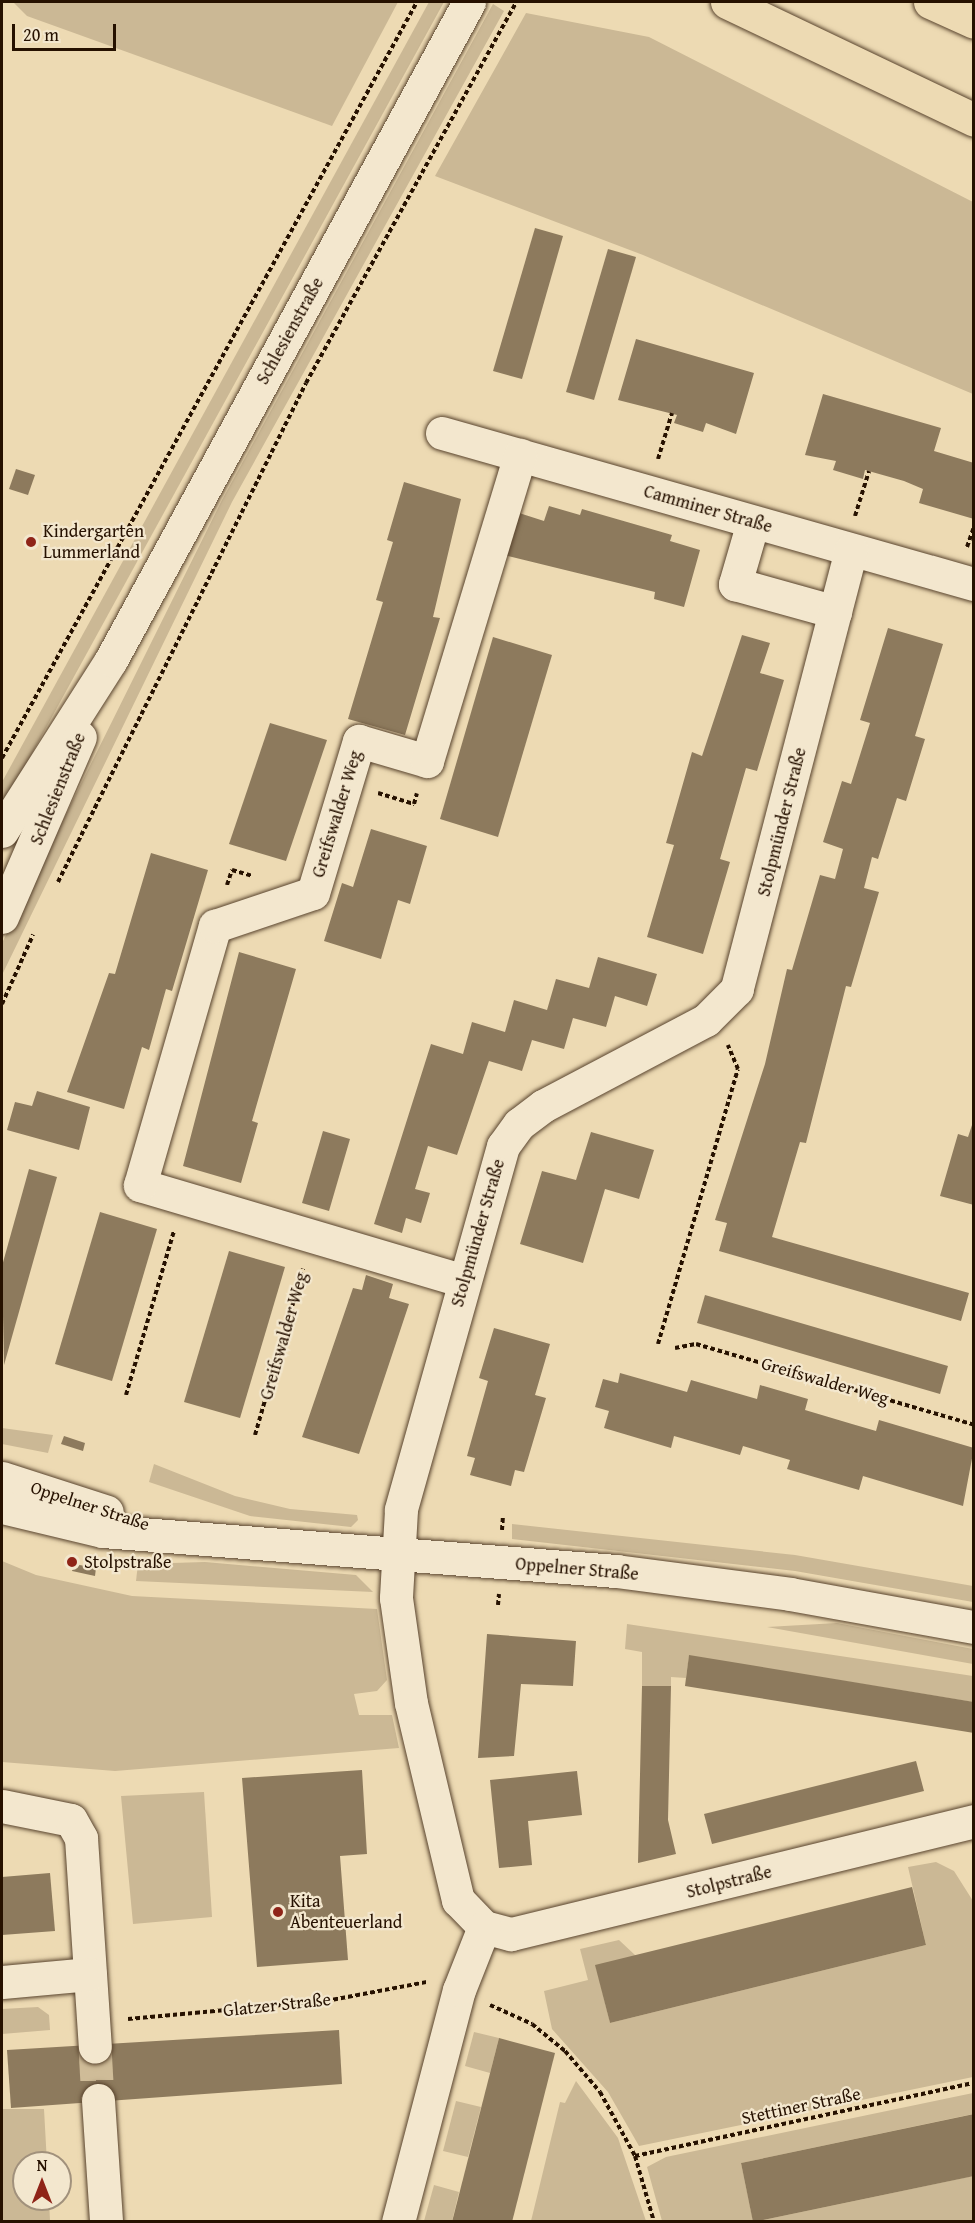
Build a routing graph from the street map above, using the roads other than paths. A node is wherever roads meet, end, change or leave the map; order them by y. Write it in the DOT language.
graph roads {
  1 [pos="469,2"];
  2 [pos="727,2"];
  3 [pos="930,2"];
  4 [pos="974,22"];
  5 [pos="974,120"];
  6 [pos="442,433"];
  7 [pos="520,455"];
  8 [pos="753,522"];
  9 [pos="851,549"];
  10 [pos="974,584"];
  11 [pos="835,612"];
  12 [pos="111,660"];
  13 [pos="2,831"];
  14 [pos="2,917"];
  15 [pos="464,1281"];
  16 [pos="2,1478"];
  17 [pos="2,1507"];
  18 [pos="178,1535"];
  19 [pos="399,1555"];
  20 [pos="974,1627"];
  21 [pos="2,1806"];
  22 [pos="974,1821"];
  23 [pos="484,1927"];
  24 [pos="90,1974"];
  25 [pos="2,1982"];
  26 [pos="94,2034"];
  27 [pos="98,2100"];
  28 [pos="106,2222"];
  29 [pos="398,2222"];
  1 -- 12 [label="street, Schlesienstraße"];
  2 -- 5 [label="highway"];
  3 -- 4 [label="highway"];
  6 -- 7 [label="street, Camminer Straße"];
  7 -- 8 [label="street, Camminer Straße"];
  7 -- 15 [label="street, Greifswalder Weg"];
  8 -- 9 [label="street, Camminer Straße"];
  8 -- 11 [label="street"];
  9 -- 10 [label="street, Camminer Straße"];
  9 -- 11 [label="street, Stolpmünder Straße"];
  11 -- 15 [label="street, Stolpmünder Straße"];
  12 -- 13 [label="street, Schlesienstraße"];
  12 -- 14 [label="street, Schlesienstraße"];
  15 -- 19 [label="street, Stolpmünder Straße"];
  16 -- 18 [label="street, Oppelner Straße"];
  17 -- 18 [label="street, Oppelner Straße"];
  18 -- 19 [label="street, Oppelner Straße"];
  19 -- 20 [label="street, Oppelner Straße"];
  19 -- 23 [label="street"];
  21 -- 24 [label="street"];
  22 -- 23 [label="street, Stolpstraße"];
  23 -- 29 [label="street"];
  24 -- 25 [label="street"];
  24 -- 26 [label="street"];
  27 -- 28 [label="street"];
}
